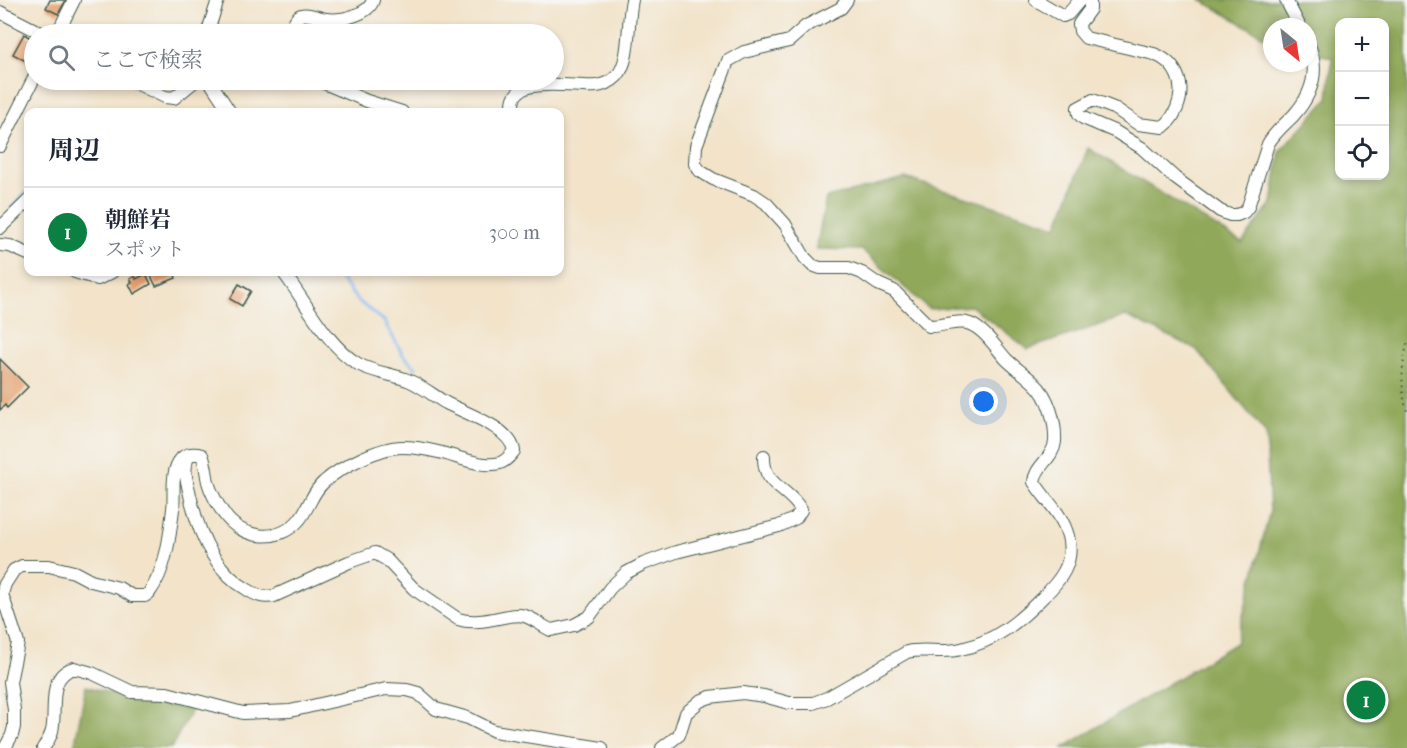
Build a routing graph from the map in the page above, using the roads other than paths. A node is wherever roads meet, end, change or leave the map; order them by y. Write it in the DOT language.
graph roads {
  1 [pos="75,0"];
  2 [pos="218,0"];
  3 [pos="373,0"];
  4 [pos="632,0"];
  5 [pos="847,0"];
  6 [pos="1036,0"];
  7 [pos="1080,0"];
  8 [pos="1090,0"];
  9 [pos="1286,0"];
  10 [pos="0,12"];
  11 [pos="1295,18"];
  12 [pos="24,24"];
  13 [pos="62,24"];
  14 [pos="210,24"];
  15 [pos="294,24"];
  16 [pos="1313,72"];
  17 [pos="564,85"];
  18 [pos="28,90"];
  19 [pos="151,90"];
  20 [pos="184,90"];
  21 [pos="216,90"];
  22 [pos="341,90"];
  23 [pos="525,90"];
  24 [pos="227,108"];
  25 [pos="389,108"];
  26 [pos="514,108"];
  27 [pos="0,146"];
  28 [pos="24,205"];
  29 [pos="0,228"];
  30 [pos="0,245"];
  31 [pos="24,252"];
  32 [pos="88,276"];
  33 [pos="104,276"];
  34 [pos="287,276"];
  35 [pos="190,455"];
  36 [pos="764,456"];
  37 [pos="5,748"];
  38 [pos="43,748"];
  39 [pos="602,748"];
  40 [pos="662,748"];
  1 -- 13 [label="street"];
  2 -- 14 [label="street"];
  3 -- 15 [label="street"];
  4 -- 17 [label="street"];
  5 -- 40 [label="street"];
  6 -- 7 [label="street"];
  8 -- 16 [label="street"];
  9 -- 11 [label="street"];
  10 -- 12 [label="street"];
  18 -- 27 [label="street"];
  19 -- 20 [label="street"];
  21 -- 24 [label="street"];
  22 -- 25 [label="street"];
  23 -- 26 [label="street"];
  28 -- 29 [label="street"];
  30 -- 31 [label="street"];
  32 -- 33 [label="street"];
  34 -- 35 [label="street"];
  35 -- 36 [label="street"];
  35 -- 37 [label="street"];
  38 -- 39 [label="street"];
}
